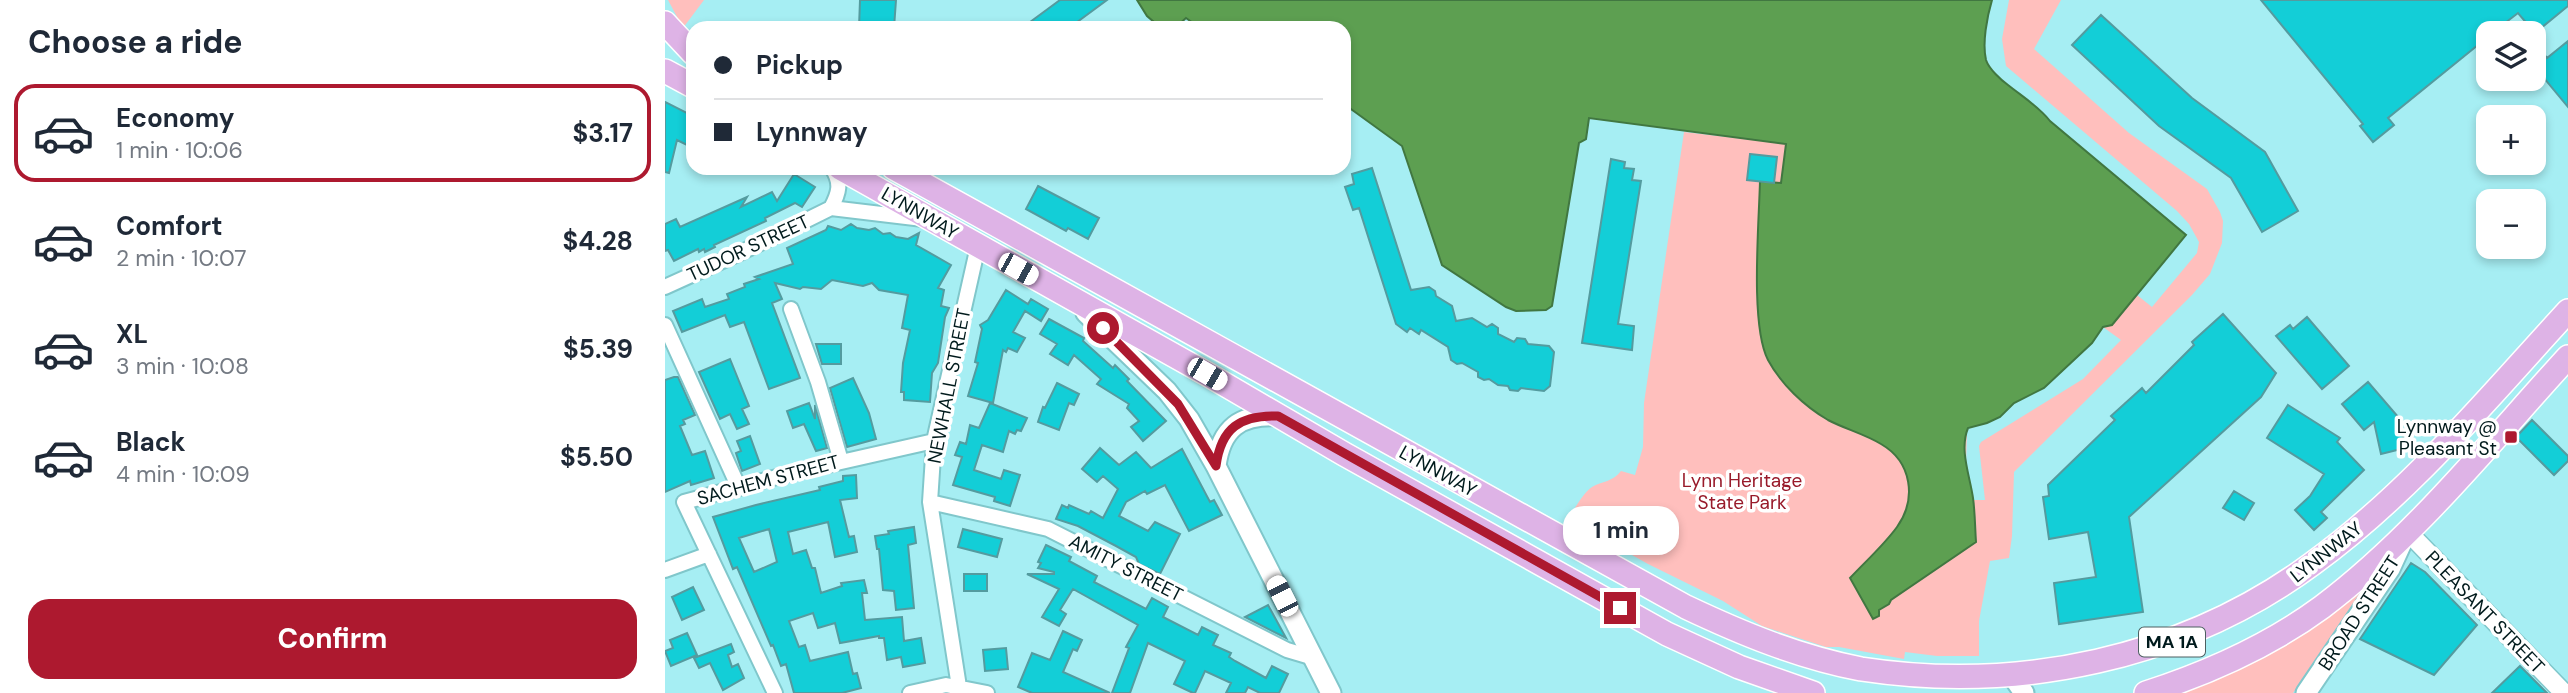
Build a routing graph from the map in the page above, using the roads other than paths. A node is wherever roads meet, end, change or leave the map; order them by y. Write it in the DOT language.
graph roads {
  1 [pos="665,23"];
  2 [pos="686,46"];
  3 [pos="665,71"];
  4 [pos="686,82"];
  5 [pos="836,175"];
  6 [pos="852,175"];
  7 [pos="907,175"];
  8 [pos="831,208"];
  9 [pos="931,220"];
  10 [pos="978,246"];
  11 [pos="665,286"];
  12 [pos="1058,291"];
  13 [pos="791,309"];
  14 [pos="2568,311"];
  15 [pos="665,325"];
  16 [pos="2568,357"];
  17 [pos="1278,416"];
  18 [pos="935,441"];
  19 [pos="841,461"];
  20 [pos="1216,466"];
  21 [pos="739,488"];
  22 [pos="930,502"];
  23 [pos="2407,531"];
  24 [pos="709,554"];
  25 [pos="665,570"];
  26 [pos="1314,658"];
  27 [pos="2016,688"];
  28 [pos="959,690"];
  29 [pos="775,693"];
  30 [pos="909,693"];
  31 [pos="987,693"];
  32 [pos="1331,693"];
  33 [pos="1813,693"];
  34 [pos="2146,693"];
  35 [pos="2306,693"];
  36 [pos="2564,693"];
  1 -- 2 [label="highway"];
  3 -- 4 [label="highway"];
  5 -- 8 [label="street, TUDOR STREET"];
  6 -- 9 [label="highway, LYNNWAY"];
  7 -- 27 [label="highway, LYNNWAY"];
  8 -- 9 [label="street, TUDOR STREET"];
  8 -- 11 [label="street, TUDOR STREET"];
  9 -- 10 [label="highway, LYNNWAY"];
  10 -- 12 [label="highway, LYNNWAY"];
  10 -- 18 [label="street, NEWHALL STREET"];
  12 -- 17 [label="highway, LYNNWAY"];
  12 -- 20 [label="main road"];
  13 -- 19 [label="street"];
  14 -- 27 [label="highway, LYNNWAY / MA 1A"];
  15 -- 21 [label="street"];
  16 -- 23 [label="highway, LYNNWAY"];
  17 -- 20 [label="main road"];
  17 -- 33 [label="highway, LYNNWAY"];
  18 -- 19 [label="street, SACHEM STREET"];
  18 -- 22 [label="street, NEWHALL STREET"];
  19 -- 21 [label="street, SACHEM STREET"];
  20 -- 26 [label="main road"];
  21 -- 24 [label="street, SACHEM STREET"];
  22 -- 26 [label="street, AMITY STREET"];
  22 -- 28 [label="street, NEWHALL STREET"];
  23 -- 34 [label="highway, LYNNWAY"];
  23 -- 35 [label="main road, BROAD STREET"];
  23 -- 36 [label="street, PLEASANT STREET"];
  24 -- 25 [label="street"];
  24 -- 29 [label="street, SACHEM STREET"];
  26 -- 32 [label="main road"];
  28 -- 30 [label="street"];
  28 -- 31 [label="street"];
}
